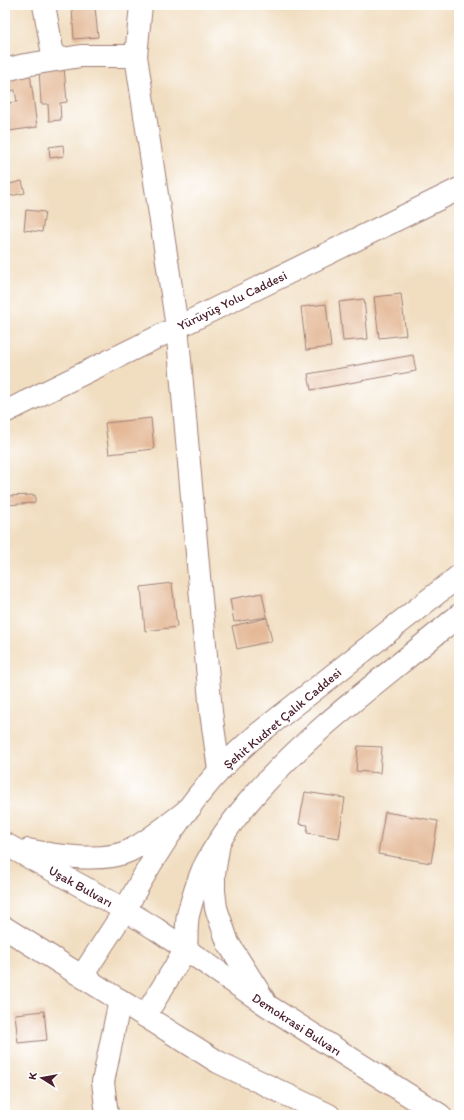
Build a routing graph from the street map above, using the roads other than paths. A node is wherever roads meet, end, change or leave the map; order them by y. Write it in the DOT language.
graph roads {
  1 [pos="44,5"];
  2 [pos="141,5"];
  3 [pos="136,56"];
  4 [pos="54,60"];
  5 [pos="5,70"];
  6 [pos="459,189"];
  7 [pos="177,327"];
  8 [pos="5,412"];
  9 [pos="459,576"];
  10 [pos="459,615"];
  11 [pos="219,770"];
  12 [pos="190,808"];
  13 [pos="219,842"];
  14 [pos="6,844"];
  15 [pos="125,910"];
  16 [pos="5,928"];
  17 [pos="156,929"];
  18 [pos="186,948"];
  19 [pos="82,976"];
  20 [pos="120,1000"];
  21 [pos="268,1006"];
  22 [pos="145,1016"];
  23 [pos="107,1115"];
  24 [pos="329,1115"];
  25 [pos="440,1115"];
  1 -- 4 [label="main road"];
  2 -- 3 [label="main road"];
  3 -- 4 [label="main road"];
  3 -- 7 [label="main road"];
  4 -- 5 [label="main road"];
  6 -- 7 [label="main road, Yürüyüş Yolu Caddesi"];
  7 -- 8 [label="main road, Yürüyüş Yolu Caddesi"];
  7 -- 11 [label="main road"];
  9 -- 11 [label="main road, Şehit Kudret Çalık Caddesi"];
  10 -- 13 [label="main road"];
  11 -- 12 [label="main road, Şehit Kudret Çalık Caddesi"];
  12 -- 14 [label="main road"];
  12 -- 15 [label="main road, Şehit Kudret Çalık Caddesi"];
  13 -- 18 [label="main road"];
  13 -- 21 [label="main road"];
  14 -- 15 [label="main road, Uşak Bulvarı"];
  15 -- 17 [label="main road, Uşak Bulvarı"];
  15 -- 19 [label="main road, Şehit Kudret Çalık Caddesi"];
  16 -- 19 [label="main road"];
  17 -- 18 [label="main road, Demokrasi Bulvarı"];
  18 -- 21 [label="main road, Demokrasi Bulvarı"];
  18 -- 22 [label="main road"];
  19 -- 20 [label="main road"];
  20 -- 22 [label="main road"];
  20 -- 23 [label="main road"];
  21 -- 25 [label="main road, Demokrasi Bulvarı"];
  22 -- 24 [label="main road"];
}
